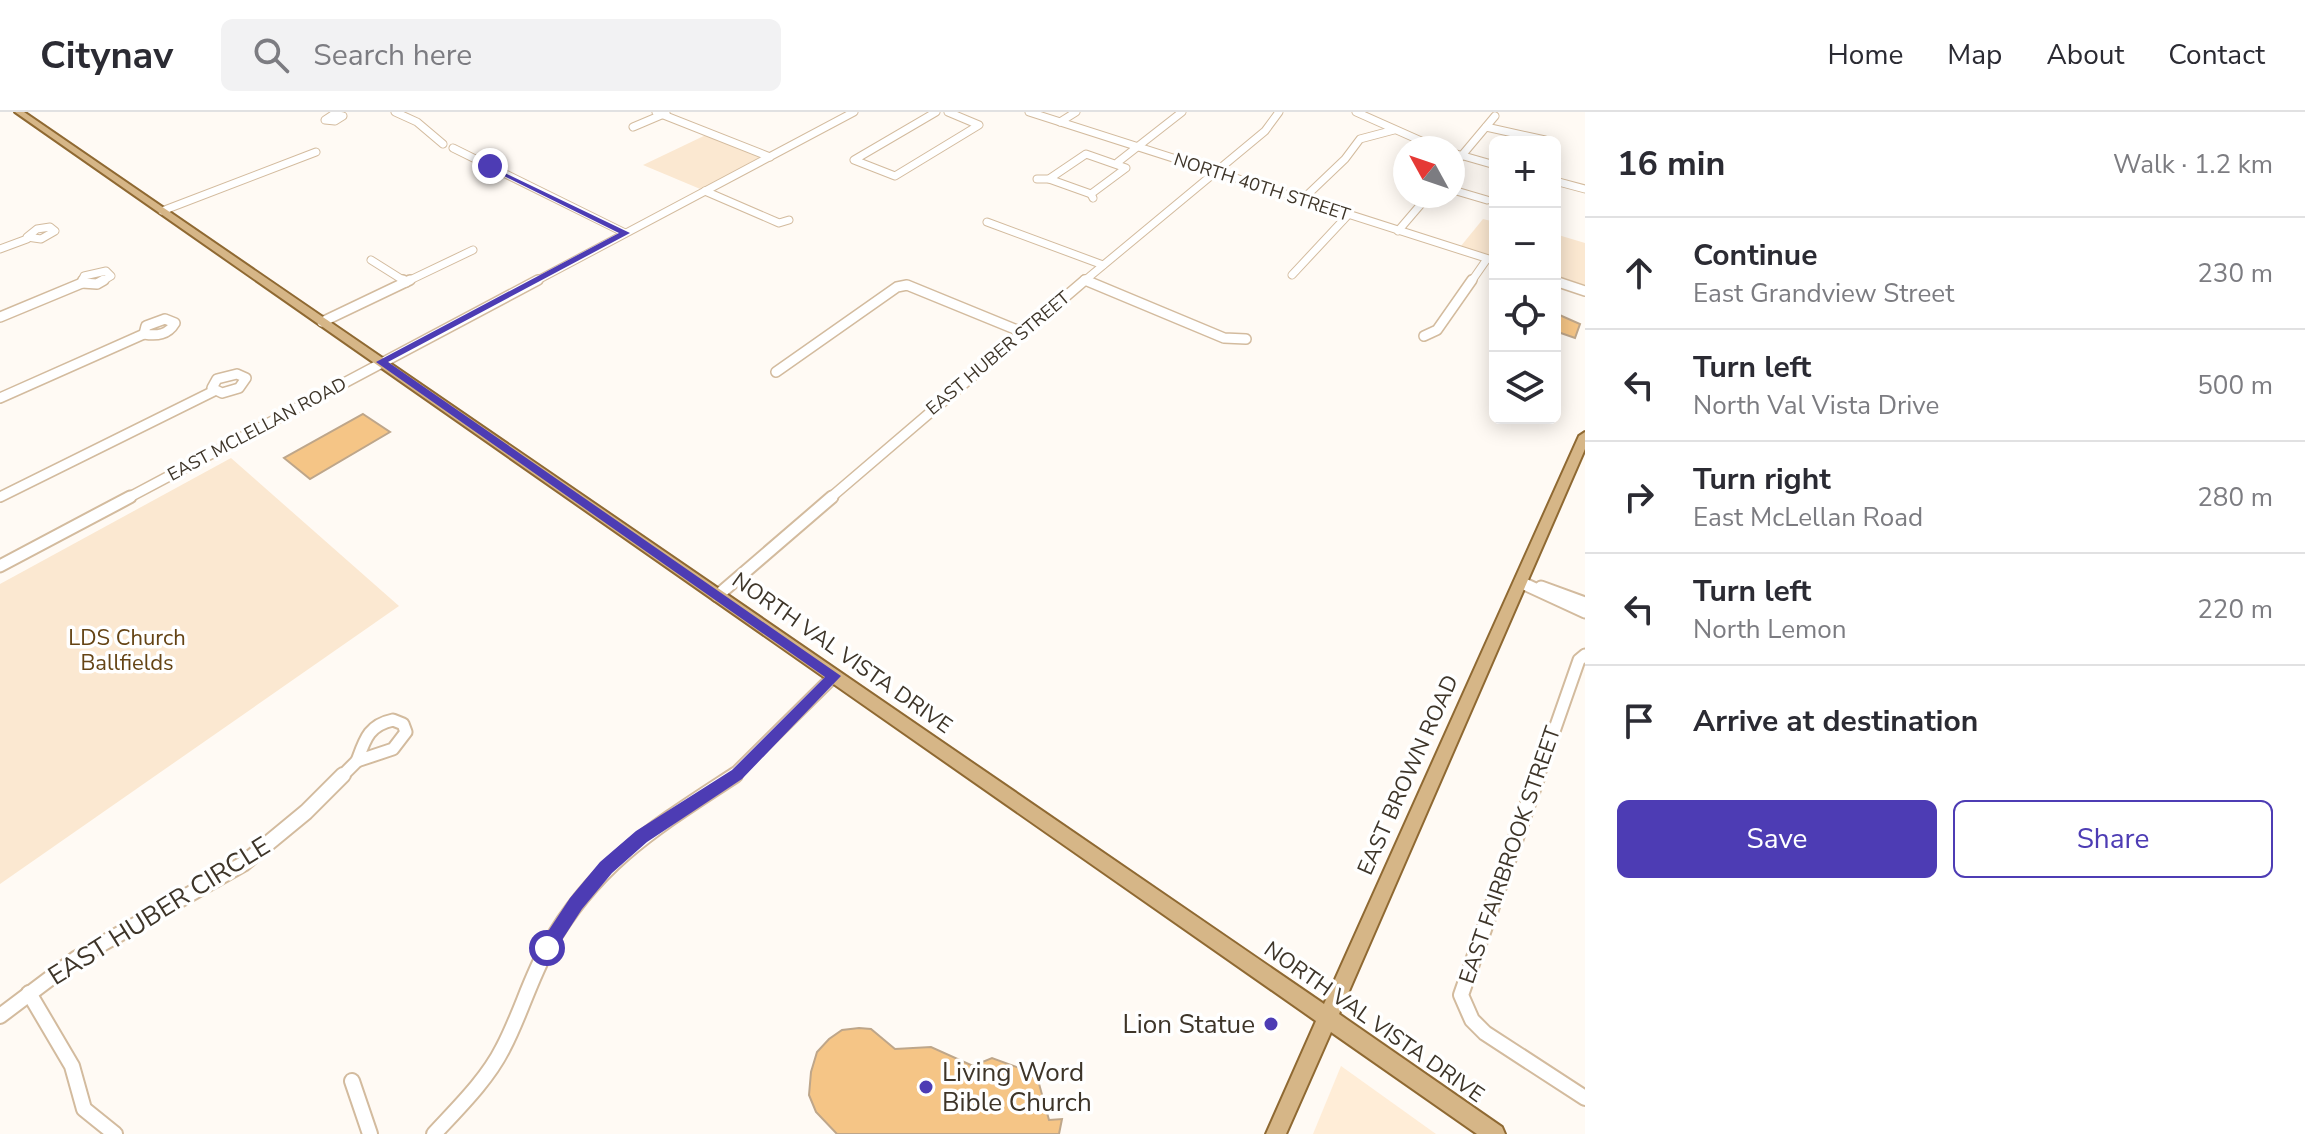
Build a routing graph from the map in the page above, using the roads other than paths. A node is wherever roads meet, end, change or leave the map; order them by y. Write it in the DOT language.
graph roads {
  1 [pos="19,112"];
  2 [pos="395,112"];
  3 [pos="854,112"];
  4 [pos="936,112"];
  5 [pos="948,112"];
  6 [pos="978,112"];
  7 [pos="1029,112"];
  8 [pos="1076,112"];
  9 [pos="1182,112"];
  10 [pos="1279,112"];
  11 [pos="1356,112"];
  12 [pos="1377,112"];
  13 [pos="663,113"];
  14 [pos="965,115"];
  15 [pos="1366,116"];
  16 [pos="1495,116"];
  17 [pos="1060,122"];
  18 [pos="633,127"];
  19 [pos="1486,127"];
  20 [pos="1394,130"];
  21 [pos="1408,136"];
  22 [pos="1527,136"];
  23 [pos="1136,146"];
  24 [pos="316,152"];
  25 [pos="1465,152"];
  26 [pos="770,157"];
  27 [pos="1465,157"];
  28 [pos="1117,158"];
  29 [pos="1489,163"];
  30 [pos="490,166"];
  31 [pos="1216,172"];
  32 [pos="527,178"];
  33 [pos="1037,179"];
  34 [pos="1049,179"];
  35 [pos="519,181"];
  36 [pos="1561,183"];
  37 [pos="1585,189"];
  38 [pos="705,191"];
  39 [pos="1465,194"];
  40 [pos="1302,200"];
  41 [pos="1487,200"];
  42 [pos="1418,208"];
  43 [pos="584,209"];
  44 [pos="162,211"];
  45 [pos="1348,215"];
  46 [pos="789,220"];
  47 [pos="987,222"];
  48 [pos="629,231"];
  49 [pos="1398,231"];
  50 [pos="27,239"];
  51 [pos="0,249"];
  52 [pos="473,250"];
  53 [pos="1489,259"];
  54 [pos="371,260"];
  55 [pos="1489,263"];
  56 [pos="1103,265"];
  57 [pos="1292,275"];
  58 [pos="1085,280"];
  59 [pos="406,282"];
  60 [pos="82,283"];
  61 [pos="1561,283"];
  62 [pos="1585,291"];
  63 [pos="0,317"];
  64 [pos="322,322"];
  65 [pos="1022,332"];
  66 [pos="144,334"];
  67 [pos="1424,336"];
  68 [pos="1246,339"];
  69 [pos="381,362"];
  70 [pos="776,372"];
  71 [pos="214,391"];
  72 [pos="0,398"];
  73 [pos="1585,436"];
  74 [pos="0,497"];
  75 [pos="0,566"];
  76 [pos="1520,582"];
  77 [pos="717,596"];
  78 [pos="1585,603"];
  79 [pos="1585,612"];
  80 [pos="1585,655"];
  81 [pos="834,676"];
  82 [pos="357,761"];
  83 [pos="29,993"];
  84 [pos="0,1016"];
  85 [pos="1327,1018"];
  86 [pos="352,1081"];
  87 [pos="1585,1098"];
  88 [pos="115,1134"];
  89 [pos="370,1134"];
  90 [pos="434,1134"];
  91 [pos="1276,1134"];
  92 [pos="1495,1134"];
  1 -- 44 [label="main road, NORTH VAL VISTA DRIVE"];
  2 -- 30 [label="street"];
  3 -- 26 [label="street, EAST MCLELLAN ROAD"];
  4 -- 14 [label="street"];
  5 -- 14 [label="street"];
  6 -- 14 [label="street"];
  7 -- 17 [label="street, NORTH 40TH STREET"];
  8 -- 17 [label="street"];
  9 -- 23 [label="street"];
  10 -- 31 [label="street, EAST HUBER STREET"];
  11 -- 15 [label="street"];
  12 -- 15 [label="street"];
  13 -- 18 [label="street"];
  13 -- 26 [label="street"];
  15 -- 20 [label="street"];
  16 -- 19 [label="street"];
  17 -- 23 [label="street, NORTH 40TH STREET"];
  19 -- 22 [label="street"];
  19 -- 25 [label="street"];
  20 -- 21 [label="street"];
  20 -- 40 [label="street"];
  23 -- 28 [label="street"];
  23 -- 31 [label="street, NORTH 40TH STREET"];
  24 -- 44 [label="street"];
  26 -- 38 [label="street, EAST MCLELLAN ROAD"];
  27 -- 29 [label="street"];
  28 -- 34 [label="street"];
  28 -- 34 [label="street"];
  30 -- 32 [label="street"];
  30 -- 35 [label="street"];
  31 -- 40 [label="street, NORTH 40TH STREET"];
  31 -- 56 [label="street, EAST HUBER STREET"];
  32 -- 35 [label="street"];
  32 -- 43 [label="street"];
  33 -- 34 [label="street"];
  35 -- 43 [label="street"];
  36 -- 37 [label="street"];
  38 -- 46 [label="street"];
  38 -- 48 [label="street, EAST MCLELLAN ROAD"];
  39 -- 41 [label="street"];
  40 -- 45 [label="street, NORTH 40TH STREET"];
  42 -- 49 [label="street"];
  43 -- 48 [label="street"];
  44 -- 64 [label="main road, NORTH VAL VISTA DRIVE"];
  45 -- 49 [label="street, NORTH 40TH STREET"];
  45 -- 57 [label="street"];
  47 -- 56 [label="street"];
  48 -- 69 [label="street, EAST MCLELLAN ROAD"];
  49 -- 53 [label="street, NORTH 40TH STREET"];
  50 -- 51 [label="street"];
  52 -- 59 [label="street"];
  54 -- 59 [label="street"];
  55 -- 67 [label="street"];
  56 -- 58 [label="street, EAST HUBER STREET"];
  58 -- 65 [label="street, EAST HUBER STREET"];
  58 -- 68 [label="street"];
  59 -- 64 [label="street"];
  60 -- 63 [label="street"];
  61 -- 62 [label="street"];
  64 -- 69 [label="main road, NORTH VAL VISTA DRIVE"];
  65 -- 70 [label="street"];
  65 -- 77 [label="street, EAST HUBER STREET"];
  66 -- 72 [label="street"];
  69 -- 75 [label="street, EAST MCLELLAN ROAD"];
  69 -- 77 [label="main road, NORTH VAL VISTA DRIVE"];
  71 -- 74 [label="street"];
  73 -- 76 [label="main road, EAST BROWN ROAD"];
  76 -- 78 [label="street"];
  76 -- 79 [label="street"];
  76 -- 85 [label="main road, EAST BROWN ROAD"];
  77 -- 81 [label="main road, NORTH VAL VISTA DRIVE"];
  80 -- 87 [label="street, EAST FAIRBROOK STREET"];
  81 -- 85 [label="main road, NORTH VAL VISTA DRIVE"];
  81 -- 90 [label="street"];
  82 -- 83 [label="street, EAST HUBER CIRCLE"];
  83 -- 84 [label="street"];
  83 -- 88 [label="street"];
  85 -- 91 [label="main road, EAST BROWN ROAD"];
  85 -- 92 [label="main road, NORTH VAL VISTA DRIVE"];
  86 -- 89 [label="street"];
}
